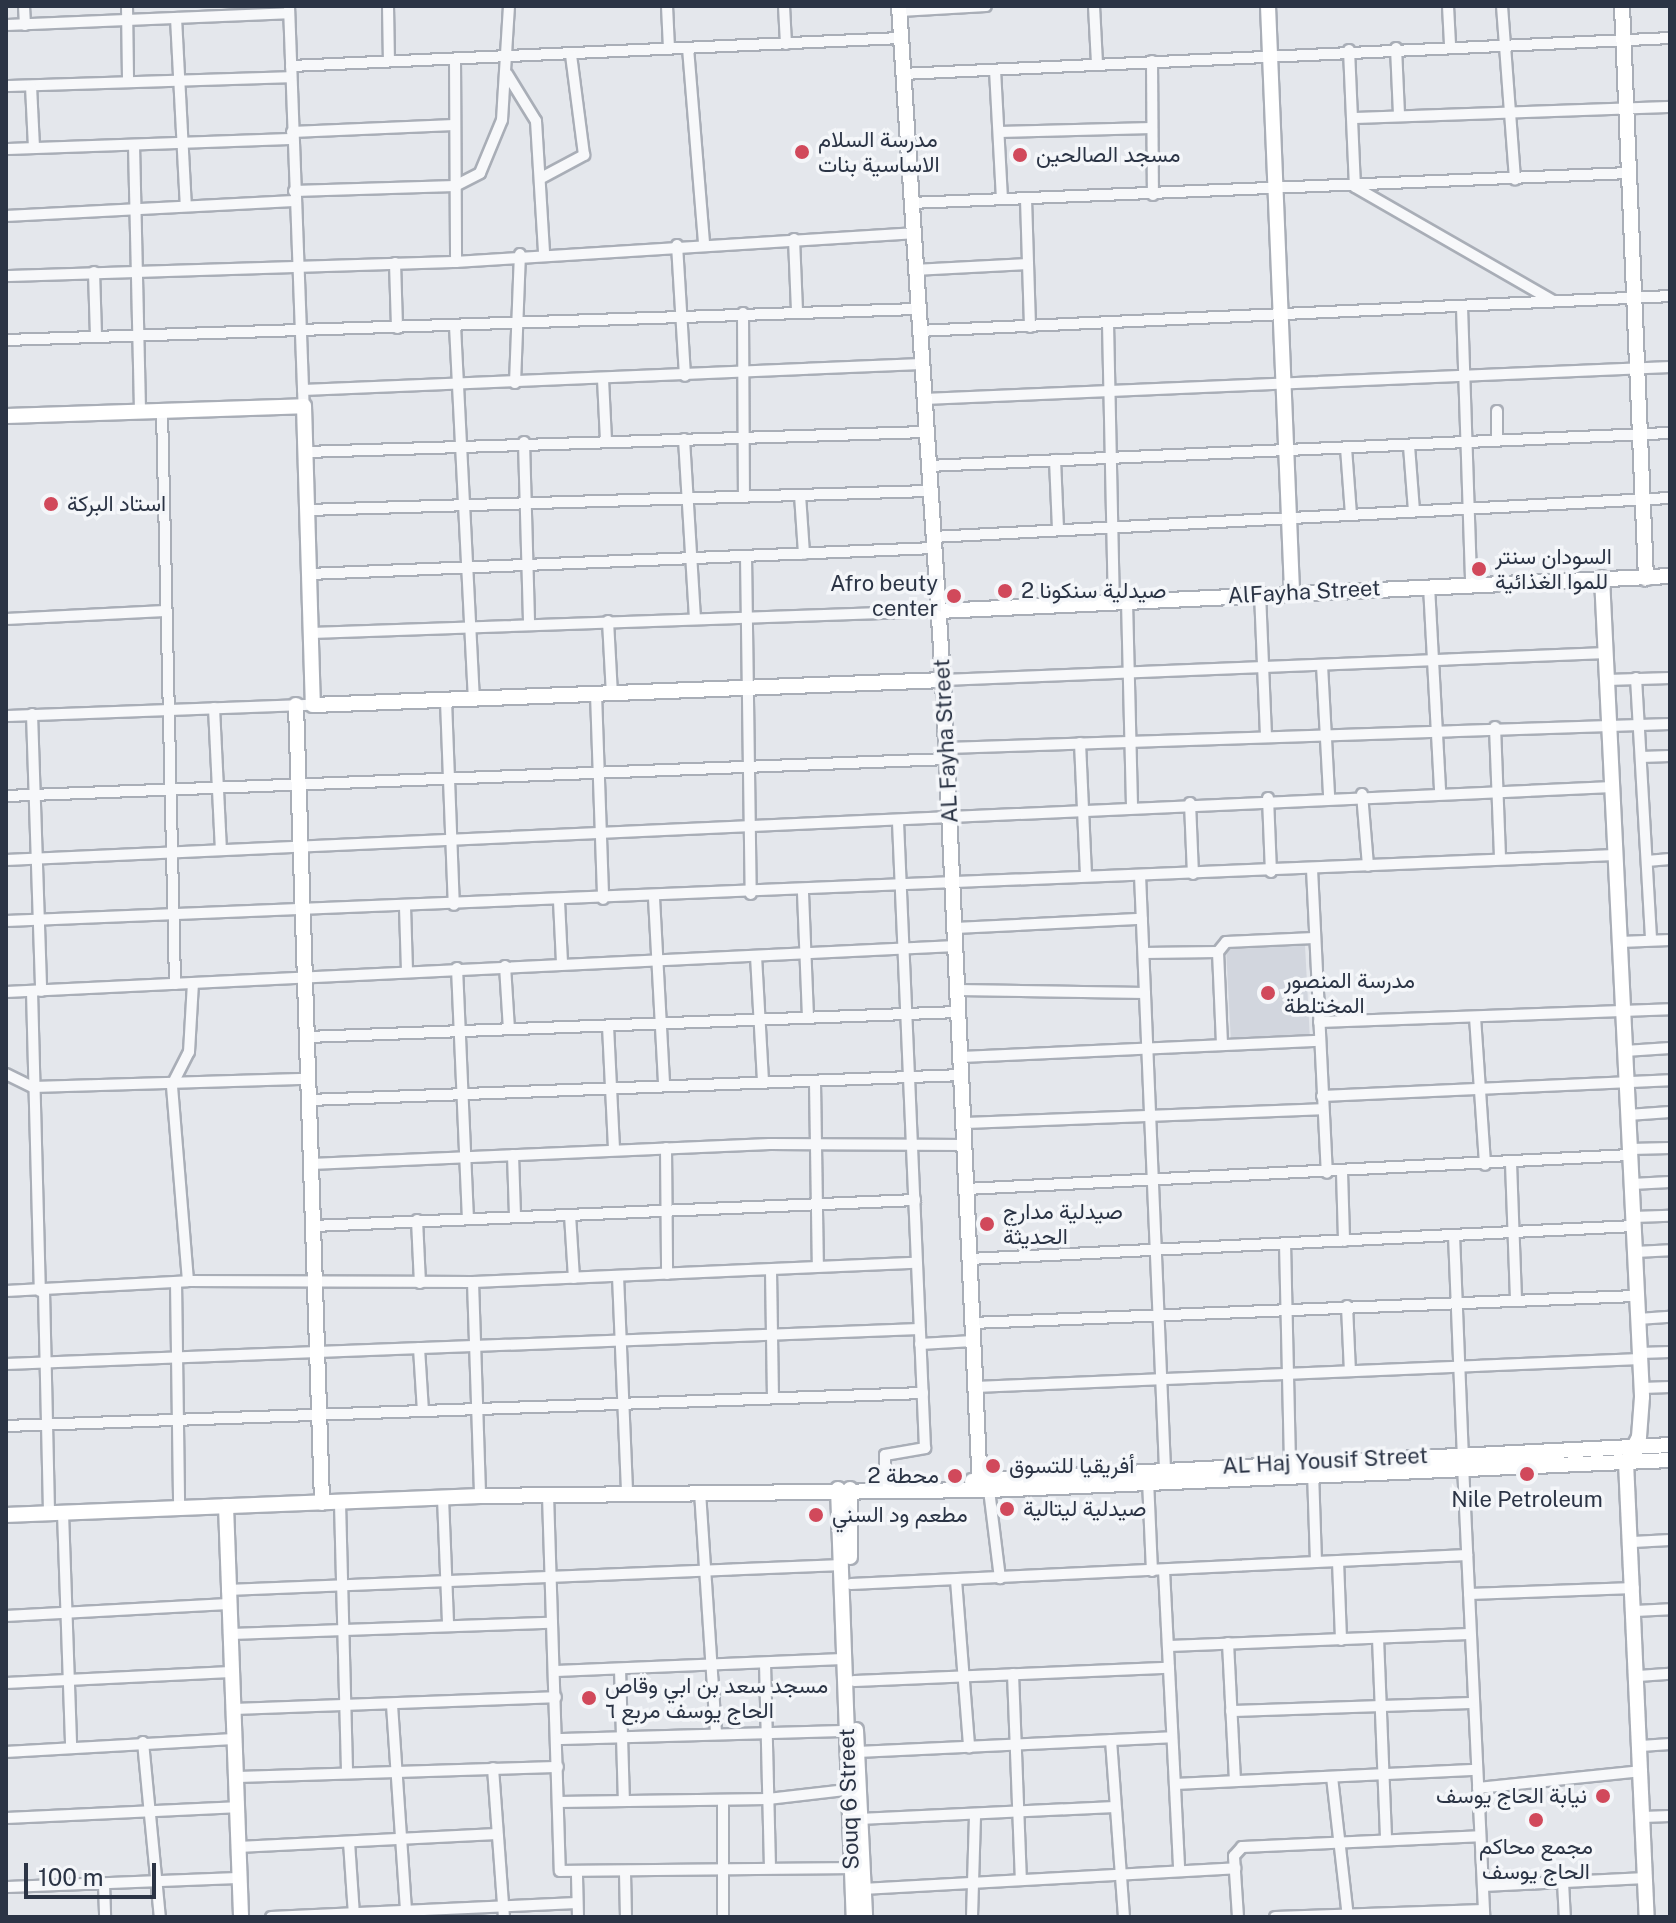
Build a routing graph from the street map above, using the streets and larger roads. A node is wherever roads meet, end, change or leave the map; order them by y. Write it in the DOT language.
graph roads {
  1 [pos="24,6"];
  2 [pos="127,6"];
  3 [pos="388,6"];
  4 [pos="509,6"];
  5 [pos="667,6"];
  6 [pos="784,6"];
  7 [pos="986,6"];
  8 [pos="1094,6"];
  9 [pos="1268,6"];
  10 [pos="1448,6"];
  11 [pos="1502,6"];
  12 [pos="1622,6"];
  13 [pos="899,9"];
  14 [pos="289,10"];
  15 [pos="176,18"];
  16 [pos="128,20"];
  17 [pos="6,25"];
  18 [pos="25,25"];
  19 [pos="901,38"];
  20 [pos="1670,38"];
  21 [pos="1623,41"];
  22 [pos="1503,43"];
  23 [pos="786,44"];
  24 [pos="1450,44"];
  25 [pos="688,48"];
  26 [pos="1396,48"];
  27 [pos="669,49"];
  28 [pos="1349,50"];
  29 [pos="571,55"];
  30 [pos="1271,55"];
  31 [pos="508,57"];
  32 [pos="455,59"];
  33 [pos="389,61"];
  34 [pos="1152,61"];
  35 [pos="1097,64"];
  36 [pos="995,70"];
  37 [pos="291,71"];
  38 [pos="507,74"];
  39 [pos="902,74"];
  40 [pos="180,80"];
  41 [pos="128,82"];
  42 [pos="6,86"];
  43 [pos="31,86"];
  44 [pos="1626,107"];
  45 [pos="1670,107"];
  46 [pos="1512,110"];
  47 [pos="1399,114"];
  48 [pos="1353,118"];
  49 [pos="454,125"];
  50 [pos="1152,128"];
  51 [pos="999,132"];
  52 [pos="292,136"];
  53 [pos="184,142"];
  54 [pos="134,145"];
  55 [pos="34,147"];
  56 [pos="6,149"];
  57 [pos="1629,173"];
  58 [pos="543,177"];
  59 [pos="1515,180"];
  60 [pos="455,186"];
  61 [pos="1355,187"];
  62 [pos="1276,192"];
  63 [pos="1153,195"];
  64 [pos="294,196"];
  65 [pos="1002,198"];
  66 [pos="1026,199"];
  67 [pos="910,203"];
  68 [pos="186,206"];
  69 [pos="136,209"];
  70 [pos="6,216"];
  71 [pos="912,233"];
  72 [pos="794,239"];
  73 [pos="704,243"];
  74 [pos="677,245"];
  75 [pos="544,252"];
  76 [pos="520,254"];
  77 [pos="456,262"];
  78 [pos="395,263"];
  79 [pos="1028,264"];
  80 [pos="297,266"];
  81 [pos="137,270"];
  82 [pos="914,270"];
  83 [pos="94,272"];
  84 [pos="6,276"];
  85 [pos="1670,296"];
  86 [pos="1634,297"];
  87 [pos="1554,302"];
  88 [pos="1462,307"];
  89 [pos="916,309"];
  90 [pos="797,312"];
  91 [pos="1278,312"];
  92 [pos="743,313"];
  93 [pos="684,316"];
  94 [pos="518,322"];
  95 [pos="1108,323"];
  96 [pos="455,326"];
  97 [pos="1030,327"];
  98 [pos="397,328"];
  99 [pos="299,331"];
  100 [pos="918,331"];
  101 [pos="138,334"];
  102 [pos="96,335"];
  103 [pos="6,340"];
  104 [pos="921,364"];
  105 [pos="1670,367"];
  106 [pos="1637,369"];
  107 [pos="685,376"];
  108 [pos="747,376"];
  109 [pos="1465,377"];
  110 [pos="603,379"];
  111 [pos="515,383"];
  112 [pos="458,385"];
  113 [pos="1282,387"];
  114 [pos="303,390"];
  115 [pos="1111,394"];
  116 [pos="924,399"];
  117 [pos="304,406"];
  118 [pos="162,410"];
  119 [pos="140,411"];
  120 [pos="1497,411"];
  121 [pos="6,416"];
  122 [pos="926,432"];
  123 [pos="1670,433"];
  124 [pos="1640,434"];
  125 [pos="748,436"];
  126 [pos="684,439"];
  127 [pos="606,440"];
  128 [pos="1497,440"];
  129 [pos="524,442"];
  130 [pos="1468,442"];
  131 [pos="461,444"];
  132 [pos="1409,446"];
  133 [pos="1346,448"];
  134 [pos="1285,449"];
  135 [pos="306,452"];
  136 [pos="1114,455"];
  137 [pos="1055,460"];
  138 [pos="928,466"];
  139 [pos="929,491"];
  140 [pos="800,495"];
  141 [pos="744,496"];
  142 [pos="687,498"];
  143 [pos="1670,498"];
  144 [pos="1642,500"];
  145 [pos="526,504"];
  146 [pos="463,507"];
  147 [pos="1467,508"];
  148 [pos="307,510"];
  149 [pos="1414,511"];
  150 [pos="1351,514"];
  151 [pos="1289,517"];
  152 [pos="1111,526"];
  153 [pos="1058,529"];
  154 [pos="933,542"];
  155 [pos="804,554"];
  156 [pos="746,556"];
  157 [pos="690,557"];
  158 [pos="528,565"];
  159 [pos="466,568"];
  160 [pos="309,574"];
  161 [pos="1670,576"];
  162 [pos="1602,578"];
  163 [pos="1646,578"];
  164 [pos="1471,584"];
  165 [pos="1429,586"];
  166 [pos="1292,591"];
  167 [pos="1260,593"];
  168 [pos="1120,601"];
  169 [pos="165,611"];
  170 [pos="939,611"];
  171 [pos="750,617"];
  172 [pos="6,619"];
  173 [pos="695,619"];
  174 [pos="608,621"];
  175 [pos="529,624"];
  176 [pos="470,627"];
  177 [pos="311,633"];
  178 [pos="1606,653"];
  179 [pos="1433,662"];
  180 [pos="1322,665"];
  181 [pos="1264,667"];
  182 [pos="1131,672"];
  183 [pos="1636,678"];
  184 [pos="1670,678"];
  185 [pos="943,680"];
  186 [pos="1607,680"];
  187 [pos="750,688"];
  188 [pos="596,694"];
  189 [pos="612,694"];
  190 [pos="474,700"];
  191 [pos="446,701"];
  192 [pos="296,705"];
  193 [pos="313,705"];
  194 [pos="214,708"];
  195 [pos="167,709"];
  196 [pos="32,714"];
  197 [pos="6,716"];
  198 [pos="1610,722"];
  199 [pos="1670,724"];
  200 [pos="1639,725"];
  201 [pos="1495,727"];
  202 [pos="1439,729"];
  203 [pos="1326,734"];
  204 [pos="1266,736"];
  205 [pos="1080,743"];
  206 [pos="1131,743"];
  207 [pos="947,753"];
  208 [pos="1670,756"];
  209 [pos="1641,757"];
  210 [pos="747,767"];
  211 [pos="600,773"];
  212 [pos="448,778"];
  213 [pos="298,783"];
  214 [pos="1612,787"];
  215 [pos="218,788"];
  216 [pos="168,790"];
  217 [pos="1440,790"];
  218 [pos="1497,790"];
  219 [pos="1362,794"];
  220 [pos="36,795"];
  221 [pos="1329,795"];
  222 [pos="6,796"];
  223 [pos="1268,798"];
  224 [pos="1190,803"];
  225 [pos="1132,804"];
  226 [pos="1082,807"];
  227 [pos="950,813"];
  228 [pos="898,823"];
  229 [pos="749,829"];
  230 [pos="601,836"];
  231 [pos="451,841"];
  232 [pos="300,847"];
  233 [pos="221,850"];
  234 [pos="170,851"];
  235 [pos="1615,855"];
  236 [pos="38,859"];
  237 [pos="1500,859"];
  238 [pos="1670,859"];
  239 [pos="6,860"];
  240 [pos="1647,861"];
  241 [pos="1368,866"];
  242 [pos="1312,869"];
  243 [pos="1271,872"];
  244 [pos="1086,874"];
  245 [pos="1193,874"];
  246 [pos="1140,875"];
  247 [pos="952,880"];
  248 [pos="903,887"];
  249 [pos="803,893"];
  250 [pos="751,894"];
  251 [pos="654,898"];
  252 [pos="603,899"];
  253 [pos="559,901"];
  254 [pos="454,905"];
  255 [pos="405,907"];
  256 [pos="302,910"];
  257 [pos="173,916"];
  258 [pos="1142,919"];
  259 [pos="39,920"];
  260 [pos="6,921"];
  261 [pos="955,928"];
  262 [pos="1314,938"];
  263 [pos="1651,940"];
  264 [pos="1670,940"];
  265 [pos="1620,942"];
  266 [pos="905,946"];
  267 [pos="956,946"];
  268 [pos="1218,952"];
  269 [pos="806,953"];
  270 [pos="1144,953"];
  271 [pos="756,956"];
  272 [pos="656,959"];
  273 [pos="562,963"];
  274 [pos="505,966"];
  275 [pos="457,968"];
  276 [pos="407,970"];
  277 [pos="305,976"];
  278 [pos="193,983"];
  279 [pos="175,984"];
  280 [pos="958,990"];
  281 [pos="36,991"];
  282 [pos="6,992"];
  283 [pos="1145,993"];
  284 [pos="1670,1009"];
  285 [pos="1623,1011"];
  286 [pos="959,1012"];
  287 [pos="910,1014"];
  288 [pos="1475,1017"];
  289 [pos="808,1018"];
  290 [pos="760,1020"];
  291 [pos="1319,1022"];
  292 [pos="660,1024"];
  293 [pos="608,1026"];
  294 [pos="509,1029"];
  295 [pos="459,1031"];
  296 [pos="307,1037"];
  297 [pos="1320,1041"];
  298 [pos="1222,1045"];
  299 [pos="1670,1048"];
  300 [pos="1145,1049"];
  301 [pos="1625,1051"];
  302 [pos="961,1057"];
  303 [pos="6,1074"];
  304 [pos="962,1075"];
  305 [pos="912,1077"];
  306 [pos="308,1079"];
  307 [pos="1670,1080"];
  308 [pos="1627,1081"];
  309 [pos="763,1082"];
  310 [pos="815,1083"];
  311 [pos="172,1085"];
  312 [pos="664,1085"];
  313 [pos="33,1087"];
  314 [pos="611,1087"];
  315 [pos="1480,1092"];
  316 [pos="462,1093"];
  317 [pos="1322,1096"];
  318 [pos="309,1100"];
  319 [pos="1323,1109"];
  320 [pos="1670,1112"];
  321 [pos="1628,1115"];
  322 [pos="1148,1116"];
  323 [pos="964,1123"];
  324 [pos="816,1143"];
  325 [pos="914,1144"];
  326 [pos="965,1145"];
  327 [pos="666,1148"];
  328 [pos="1670,1148"];
  329 [pos="614,1149"];
  330 [pos="1630,1152"];
  331 [pos="513,1155"];
  332 [pos="466,1157"];
  333 [pos="1511,1163"];
  334 [pos="311,1164"];
  335 [pos="1485,1165"];
  336 [pos="1342,1172"];
  337 [pos="1327,1173"];
  338 [pos="1670,1182"];
  339 [pos="1151,1183"];
  340 [pos="1632,1184"];
  341 [pos="966,1189"];
  342 [pos="915,1200"];
  343 [pos="817,1205"];
  344 [pos="667,1210"];
  345 [pos="570,1215"];
  346 [pos="468,1216"];
  347 [pos="515,1216"];
  348 [pos="1670,1216"];
  349 [pos="417,1220"];
  350 [pos="1634,1222"];
  351 [pos="313,1226"];
  352 [pos="1513,1232"];
  353 [pos="1454,1235"];
  354 [pos="1344,1241"];
  355 [pos="1285,1243"];
  356 [pos="1154,1247"];
  357 [pos="1670,1250"];
  358 [pos="1635,1252"];
  359 [pos="969,1259"];
  360 [pos="916,1263"];
  361 [pos="818,1265"];
  362 [pos="771,1271"];
  363 [pos="667,1274"];
  364 [pos="618,1276"];
  365 [pos="574,1278"];
  366 [pos="188,1281"];
  367 [pos="176,1282"];
  368 [pos="473,1282"];
  369 [pos="420,1283"];
  370 [pos="315,1286"];
  371 [pos="6,1291"];
  372 [pos="42,1291"];
  373 [pos="1637,1296"];
  374 [pos="1516,1300"];
  375 [pos="1455,1303"];
  376 [pos="1347,1306"];
  377 [pos="1288,1308"];
  378 [pos="1157,1313"];
  379 [pos="1670,1317"];
  380 [pos="1638,1319"];
  381 [pos="972,1323"];
  382 [pos="919,1329"];
  383 [pos="771,1334"];
  384 [pos="622,1339"];
  385 [pos="973,1341"];
  386 [pos="920,1344"];
  387 [pos="474,1346"];
  388 [pos="419,1348"];
  389 [pos="317,1350"];
  390 [pos="1670,1352"];
  391 [pos="178,1356"];
  392 [pos="1640,1356"];
  393 [pos="44,1363"];
  394 [pos="6,1364"];
  395 [pos="1459,1367"];
  396 [pos="1350,1371"];
  397 [pos="1291,1374"];
  398 [pos="1159,1380"];
  399 [pos="975,1387"];
  400 [pos="1670,1387"];
  401 [pos="1642,1388"];
  402 [pos="923,1393"];
  403 [pos="773,1397"];
  404 [pos="624,1404"];
  405 [pos="474,1410"];
  406 [pos="423,1411"];
  407 [pos="319,1412"];
  408 [pos="179,1419"];
  409 [pos="43,1424"];
  410 [pos="6,1426"];
  411 [pos="1670,1445"];
  412 [pos="1627,1455"];
  413 [pos="1463,1460"];
  414 [pos="1670,1460"];
  415 [pos="1290,1461"];
  416 [pos="1165,1468"];
  417 [pos="1313,1471"];
  418 [pos="1148,1480"];
  419 [pos="983,1486"];
  420 [pos="844,1489"];
  421 [pos="885,1490"];
  422 [pos="627,1492"];
  423 [pos="700,1492"];
  424 [pos="548,1495"];
  425 [pos="480,1496"];
  426 [pos="443,1498"];
  427 [pos="322,1503"];
  428 [pos="340,1503"];
  429 [pos="226,1506"];
  430 [pos="179,1508"];
  431 [pos="56,1513"];
  432 [pos="6,1515"];
  433 [pos="1670,1540"];
  434 [pos="1633,1542"];
  435 [pos="1467,1555"];
  436 [pos="1338,1561"];
  437 [pos="1316,1562"];
  438 [pos="842,1565"];
  439 [pos="703,1570"];
  440 [pos="1158,1570"];
  441 [pos="550,1576"];
  442 [pos="446,1578"];
  443 [pos="1000,1578"];
  444 [pos="956,1580"];
  445 [pos="342,1584"];
  446 [pos="851,1584"];
  447 [pos="1634,1588"];
  448 [pos="1469,1594"];
  449 [pos="227,1597"];
  450 [pos="1670,1609"];
  451 [pos="1635,1611"];
  452 [pos="66,1613"];
  453 [pos="6,1616"];
  454 [pos="552,1623"];
  455 [pos="448,1625"];
  456 [pos="342,1629"];
  457 [pos="229,1634"];
  458 [pos="1470,1634"];
  459 [pos="1378,1638"];
  460 [pos="1341,1640"];
  461 [pos="1228,1643"];
  462 [pos="1168,1646"];
  463 [pos="844,1659"];
  464 [pos="765,1663"];
  465 [pos="712,1664"];
  466 [pos="1169,1668"];
  467 [pos="620,1669"];
  468 [pos="555,1671"];
  469 [pos="231,1672"];
  470 [pos="1013,1674"];
  471 [pos="1670,1674"];
  472 [pos="963,1676"];
  473 [pos="1638,1676"];
  474 [pos="69,1680"];
  475 [pos="854,1681"];
  476 [pos="6,1683"];
  477 [pos="556,1697"];
  478 [pos="1473,1703"];
  479 [pos="345,1705"];
  480 [pos="392,1705"];
  481 [pos="1380,1705"];
  482 [pos="232,1709"];
  483 [pos="1231,1711"];
  484 [pos="846,1731"];
  485 [pos="716,1733"];
  486 [pos="767,1733"];
  487 [pos="1172,1737"];
  488 [pos="622,1738"];
  489 [pos="233,1739"];
  490 [pos="558,1739"];
  491 [pos="1111,1740"];
  492 [pos="143,1742"];
  493 [pos="1015,1744"];
  494 [pos="1670,1744"];
  495 [pos="71,1746"];
  496 [pos="1641,1746"];
  497 [pos="969,1747"];
  498 [pos="6,1752"];
  499 [pos="857,1752"];
  500 [pos="558,1767"];
  501 [pos="493,1768"];
  502 [pos="1477,1770"];
  503 [pos="398,1771"];
  504 [pos="1642,1771"];
  505 [pos="347,1772"];
  506 [pos="1383,1774"];
  507 [pos="235,1777"];
  508 [pos="1332,1777"];
  509 [pos="1235,1780"];
  510 [pos="1175,1784"];
  511 [pos="1478,1788"];
  512 [pos="853,1790"];
  513 [pos="768,1799"];
  514 [pos="624,1801"];
  515 [pos="723,1801"];
  516 [pos="558,1802"];
  517 [pos="236,1807"];
  518 [pos="1115,1807"];
  519 [pos="151,1811"];
  520 [pos="1018,1811"];
  521 [pos="975,1814"];
  522 [pos="1670,1816"];
  523 [pos="1643,1817"];
  524 [pos="6,1818"];
  525 [pos="859,1819"];
  526 [pos="497,1834"];
  527 [pos="1480,1836"];
  528 [pos="402,1839"];
  529 [pos="1386,1840"];
  530 [pos="349,1842"];
  531 [pos="1335,1843"];
  532 [pos="238,1847"];
  533 [pos="770,1867"];
  534 [pos="723,1868"];
  535 [pos="852,1868"];
  536 [pos="1235,1868"];
  537 [pos="1179,1871"];
  538 [pos="625,1873"];
  539 [pos="1118,1875"];
  540 [pos="577,1876"];
  541 [pos="239,1878"];
  542 [pos="1646,1878"];
  543 [pos="1021,1880"];
  544 [pos="157,1881"];
  545 [pos="1563,1882"];
  546 [pos="971,1883"];
  547 [pos="104,1884"];
  548 [pos="1483,1886"];
  549 [pos="6,1887"];
  550 [pos="863,1889"];
  551 [pos="577,1903"];
  552 [pos="406,1909"];
  553 [pos="503,1911"];
  554 [pos="354,1914"];
  555 [pos="1484,1914"];
  556 [pos="1394,1915"];
  557 [pos="1348,1916"];
  558 [pos="105,1917"];
  559 [pos="160,1917"];
  560 [pos="241,1917"];
  561 [pos="271,1917"];
  562 [pos="578,1917"];
  563 [pos="626,1917"];
  564 [pos="723,1917"];
  565 [pos="854,1917"];
  566 [pos="865,1917"];
  567 [pos="972,1917"];
  568 [pos="1124,1917"];
  569 [pos="1238,1917"];
  570 [pos="1275,1917"];
  571 [pos="1565,1917"];
  572 [pos="1647,1917"];
  1 -- 18 [label="street"];
  2 -- 16 [label="street"];
  3 -- 33 [label="street"];
  4 -- 31 [label="street"];
  5 -- 27 [label="street"];
  6 -- 23 [label="street"];
  7 -- 13 [label="street"];
  8 -- 35 [label="street"];
  9 -- 30 [label="street"];
  10 -- 24 [label="street"];
  11 -- 22 [label="street"];
  12 -- 21 [label="street"];
  13 -- 19 [label="street, AL Fayha Street"];
  14 -- 15 [label="street"];
  14 -- 37 [label="street"];
  15 -- 16 [label="street"];
  15 -- 40 [label="street"];
  16 -- 18 [label="street"];
  16 -- 41 [label="street"];
  17 -- 18 [label="street"];
  19 -- 23 [label="street"];
  19 -- 39 [label="street, AL Fayha Street"];
  20 -- 21 [label="street"];
  21 -- 22 [label="street"];
  21 -- 44 [label="street"];
  22 -- 24 [label="street"];
  22 -- 46 [label="street"];
  23 -- 25 [label="street"];
  24 -- 26 [label="street"];
  25 -- 27 [label="street"];
  25 -- 73 [label="street"];
  26 -- 28 [label="street"];
  26 -- 47 [label="street"];
  27 -- 29 [label="street"];
  28 -- 30 [label="street"];
  28 -- 48 [label="street"];
  29 -- 31 [label="street"];
  29 -- 58 [label="street"];
  30 -- 34 [label="street"];
  30 -- 62 [label="street"];
  31 -- 32 [label="street"];
  31 -- 38 [label="street"];
  32 -- 33 [label="street"];
  32 -- 49 [label="street"];
  33 -- 37 [label="street"];
  34 -- 35 [label="street"];
  34 -- 50 [label="street"];
  35 -- 36 [label="street"];
  36 -- 39 [label="street"];
  36 -- 51 [label="street"];
  37 -- 40 [label="street"];
  37 -- 52 [label="street"];
  38 -- 58 [label="street"];
  38 -- 60 [label="street"];
  39 -- 67 [label="street, AL Fayha Street"];
  40 -- 41 [label="street"];
  40 -- 53 [label="street"];
  41 -- 43 [label="street"];
  42 -- 43 [label="street"];
  43 -- 55 [label="street"];
  44 -- 45 [label="street"];
  44 -- 46 [label="street"];
  44 -- 57 [label="street"];
  46 -- 47 [label="street"];
  46 -- 59 [label="street"];
  47 -- 48 [label="street"];
  48 -- 61 [label="street"];
  49 -- 52 [label="street"];
  49 -- 60 [label="street"];
  50 -- 51 [label="street"];
  50 -- 63 [label="street"];
  51 -- 65 [label="street"];
  52 -- 53 [label="street"];
  52 -- 64 [label="street"];
  53 -- 54 [label="street"];
  53 -- 68 [label="street"];
  54 -- 55 [label="street"];
  54 -- 69 [label="street"];
  55 -- 56 [label="street"];
  57 -- 59 [label="street"];
  57 -- 86 [label="street"];
  58 -- 75 [label="street"];
  59 -- 61 [label="street"];
  60 -- 64 [label="street"];
  60 -- 77 [label="street"];
  61 -- 62 [label="street"];
  61 -- 87 [label="street"];
  62 -- 63 [label="street"];
  62 -- 91 [label="street"];
  63 -- 66 [label="street"];
  64 -- 68 [label="street"];
  64 -- 80 [label="street"];
  65 -- 66 [label="street"];
  65 -- 67 [label="street"];
  66 -- 79 [label="street"];
  67 -- 71 [label="street, AL Fayha Street"];
  68 -- 69 [label="street"];
  69 -- 70 [label="street"];
  69 -- 81 [label="street"];
  71 -- 72 [label="street"];
  71 -- 82 [label="street, AL Fayha Street"];
  72 -- 73 [label="street"];
  72 -- 90 [label="street"];
  73 -- 74 [label="street"];
  74 -- 75 [label="street"];
  74 -- 93 [label="street"];
  75 -- 76 [label="street"];
  76 -- 77 [label="street"];
  76 -- 94 [label="street"];
  77 -- 78 [label="street"];
  78 -- 80 [label="street"];
  78 -- 98 [label="street"];
  79 -- 82 [label="street"];
  79 -- 97 [label="street"];
  80 -- 81 [label="street"];
  80 -- 99 [label="street"];
  81 -- 83 [label="street"];
  81 -- 101 [label="street"];
  82 -- 89 [label="street, AL Fayha Street"];
  83 -- 84 [label="street"];
  83 -- 102 [label="street"];
  85 -- 86 [label="street"];
  86 -- 87 [label="street"];
  86 -- 106 [label="street"];
  87 -- 88 [label="street"];
  88 -- 91 [label="street"];
  88 -- 109 [label="street"];
  89 -- 90 [label="street"];
  89 -- 100 [label="street, AL Fayha Street"];
  90 -- 92 [label="street"];
  91 -- 95 [label="street"];
  91 -- 113 [label="street"];
  92 -- 93 [label="street"];
  92 -- 108 [label="street"];
  93 -- 94 [label="street"];
  93 -- 107 [label="street"];
  94 -- 96 [label="street"];
  94 -- 111 [label="street"];
  95 -- 97 [label="street"];
  95 -- 115 [label="street"];
  96 -- 98 [label="street"];
  96 -- 112 [label="street"];
  97 -- 100 [label="street"];
  98 -- 99 [label="street"];
  99 -- 101 [label="street"];
  99 -- 114 [label="street"];
  100 -- 104 [label="street, AL Fayha Street"];
  101 -- 102 [label="street"];
  101 -- 119 [label="street"];
  102 -- 103 [label="street"];
  104 -- 108 [label="street"];
  104 -- 116 [label="street, AL Fayha Street"];
  105 -- 106 [label="street"];
  106 -- 109 [label="street"];
  106 -- 124 [label="street"];
  107 -- 108 [label="street"];
  107 -- 110 [label="street"];
  108 -- 125 [label="street"];
  109 -- 113 [label="street"];
  109 -- 130 [label="street"];
  110 -- 111 [label="street"];
  110 -- 127 [label="street"];
  111 -- 112 [label="street"];
  112 -- 114 [label="street"];
  112 -- 131 [label="street"];
  113 -- 115 [label="street"];
  113 -- 134 [label="street"];
  114 -- 117 [label="street"];
  115 -- 116 [label="street"];
  115 -- 136 [label="street"];
  116 -- 122 [label="street, AL Fayha Street"];
  117 -- 118 [label="street"];
  117 -- 135 [label="street"];
  118 -- 119 [label="street"];
  118 -- 169 [label="street"];
  119 -- 121 [label="street"];
  120 -- 128 [label="street"];
  122 -- 125 [label="street"];
  122 -- 138 [label="street, AL Fayha Street"];
  123 -- 124 [label="street"];
  124 -- 128 [label="street"];
  124 -- 144 [label="street"];
  125 -- 126 [label="street"];
  125 -- 141 [label="street"];
  126 -- 127 [label="street"];
  126 -- 142 [label="street"];
  127 -- 129 [label="street"];
  128 -- 130 [label="street"];
  129 -- 131 [label="street"];
  129 -- 145 [label="street"];
  130 -- 132 [label="street"];
  130 -- 147 [label="street"];
  131 -- 135 [label="street"];
  131 -- 146 [label="street"];
  132 -- 133 [label="street"];
  132 -- 149 [label="street"];
  133 -- 134 [label="street"];
  133 -- 150 [label="street"];
  134 -- 136 [label="street"];
  134 -- 151 [label="street"];
  135 -- 148 [label="street"];
  136 -- 137 [label="street"];
  136 -- 152 [label="street"];
  137 -- 138 [label="street"];
  137 -- 153 [label="street"];
  138 -- 139 [label="street, AL Fayha Street"];
  139 -- 140 [label="street"];
  139 -- 154 [label="street, AL Fayha Street"];
  140 -- 141 [label="street"];
  140 -- 155 [label="street"];
  141 -- 142 [label="street"];
  142 -- 145 [label="street"];
  142 -- 157 [label="street"];
  143 -- 144 [label="street"];
  144 -- 147 [label="street"];
  144 -- 163 [label="street"];
  145 -- 146 [label="street"];
  145 -- 158 [label="street"];
  146 -- 148 [label="street"];
  146 -- 159 [label="street"];
  147 -- 149 [label="street"];
  147 -- 164 [label="street"];
  148 -- 160 [label="street"];
  149 -- 150 [label="street"];
  150 -- 151 [label="street"];
  151 -- 152 [label="street"];
  151 -- 166 [label="street"];
  152 -- 153 [label="street"];
  152 -- 168 [label="street"];
  153 -- 154 [label="street"];
  154 -- 155 [label="street"];
  154 -- 170 [label="street, AL Fayha Street"];
  155 -- 156 [label="street"];
  156 -- 157 [label="street"];
  156 -- 171 [label="street"];
  157 -- 158 [label="street"];
  157 -- 173 [label="street"];
  158 -- 159 [label="street"];
  158 -- 175 [label="street"];
  159 -- 160 [label="street"];
  159 -- 176 [label="street"];
  160 -- 177 [label="street"];
  161 -- 163 [label="street, AlFayha Street"];
  162 -- 163 [label="street, AlFayha Street"];
  162 -- 164 [label="street, AlFayha Street"];
  162 -- 178 [label="street"];
  164 -- 165 [label="street, AlFayha Street"];
  165 -- 166 [label="street, AlFayha Street"];
  165 -- 179 [label="street"];
  166 -- 167 [label="street, AlFayha Street"];
  167 -- 168 [label="street, AlFayha Street"];
  167 -- 181 [label="street"];
  168 -- 170 [label="street, AlFayha Street"];
  168 -- 182 [label="street"];
  169 -- 172 [label="street"];
  169 -- 195 [label="street"];
  170 -- 171 [label="street"];
  170 -- 185 [label="street, AL Fayha Street"];
  171 -- 173 [label="street"];
  171 -- 187 [label="street"];
  173 -- 174 [label="street"];
  174 -- 175 [label="street"];
  174 -- 189 [label="street"];
  175 -- 176 [label="street"];
  176 -- 177 [label="street"];
  176 -- 190 [label="street"];
  177 -- 193 [label="street"];
  178 -- 179 [label="street"];
  178 -- 186 [label="street"];
  179 -- 180 [label="street"];
  179 -- 202 [label="street"];
  180 -- 181 [label="street"];
  180 -- 203 [label="street"];
  181 -- 182 [label="street"];
  181 -- 204 [label="street"];
  182 -- 185 [label="street"];
  182 -- 206 [label="street"];
  183 -- 184 [label="street"];
  183 -- 186 [label="street"];
  183 -- 200 [label="street"];
  185 -- 187 [label="street"];
  185 -- 207 [label="street, AL Fayha Street"];
  186 -- 198 [label="street"];
  187 -- 189 [label="street"];
  187 -- 210 [label="street"];
  188 -- 189 [label="street"];
  188 -- 190 [label="street"];
  188 -- 211 [label="street"];
  190 -- 191 [label="street"];
  191 -- 193 [label="street"];
  191 -- 212 [label="street"];
  192 -- 193 [label="street"];
  192 -- 194 [label="street"];
  192 -- 213 [label="street"];
  194 -- 195 [label="street"];
  194 -- 215 [label="street"];
  195 -- 196 [label="street"];
  195 -- 216 [label="street"];
  196 -- 197 [label="street"];
  196 -- 220 [label="street"];
  198 -- 200 [label="street"];
  198 -- 201 [label="street"];
  198 -- 214 [label="street"];
  199 -- 200 [label="street"];
  200 -- 209 [label="street"];
  201 -- 202 [label="street"];
  201 -- 218 [label="street"];
  202 -- 203 [label="street"];
  202 -- 217 [label="street"];
  203 -- 204 [label="street"];
  203 -- 221 [label="street"];
  204 -- 206 [label="street"];
  205 -- 206 [label="street"];
  205 -- 207 [label="street"];
  205 -- 226 [label="street"];
  206 -- 225 [label="street"];
  207 -- 210 [label="street"];
  207 -- 227 [label="street, AL Fayha Street"];
  208 -- 209 [label="street"];
  209 -- 240 [label="street"];
  210 -- 211 [label="street"];
  210 -- 229 [label="street"];
  211 -- 212 [label="street"];
  211 -- 230 [label="street"];
  212 -- 213 [label="street"];
  212 -- 231 [label="street"];
  213 -- 215 [label="street"];
  213 -- 232 [label="street"];
  214 -- 218 [label="street"];
  214 -- 235 [label="street"];
  215 -- 216 [label="street"];
  215 -- 233 [label="street"];
  216 -- 220 [label="street"];
  216 -- 234 [label="street"];
  217 -- 218 [label="street"];
  217 -- 219 [label="street"];
  218 -- 237 [label="street"];
  219 -- 221 [label="street"];
  219 -- 241 [label="street"];
  220 -- 222 [label="street"];
  220 -- 236 [label="street"];
  221 -- 223 [label="street"];
  223 -- 224 [label="street"];
  223 -- 243 [label="street"];
  224 -- 225 [label="street"];
  224 -- 245 [label="street"];
  225 -- 226 [label="street"];
  226 -- 227 [label="street"];
  226 -- 244 [label="street"];
  227 -- 228 [label="street"];
  227 -- 247 [label="street, AL Fayha Street"];
  228 -- 229 [label="street"];
  228 -- 248 [label="street"];
  229 -- 230 [label="street"];
  229 -- 250 [label="street"];
  230 -- 231 [label="street"];
  230 -- 252 [label="street"];
  231 -- 232 [label="street"];
  231 -- 254 [label="street"];
  232 -- 233 [label="street"];
  232 -- 256 [label="street"];
  233 -- 234 [label="street"];
  234 -- 236 [label="street"];
  234 -- 257 [label="street"];
  235 -- 237 [label="street"];
  235 -- 265 [label="street"];
  236 -- 239 [label="street"];
  236 -- 259 [label="street"];
  237 -- 241 [label="street"];
  238 -- 240 [label="street"];
  240 -- 263 [label="street"];
  241 -- 242 [label="street"];
  242 -- 243 [label="street"];
  242 -- 262 [label="street"];
  243 -- 245 [label="street"];
  244 -- 246 [label="street"];
  244 -- 247 [label="street"];
  245 -- 246 [label="street"];
  246 -- 258 [label="street"];
  247 -- 248 [label="street"];
  247 -- 261 [label="street, AL Fayha Street"];
  248 -- 249 [label="street"];
  248 -- 266 [label="street"];
  249 -- 250 [label="street"];
  249 -- 269 [label="street"];
  250 -- 251 [label="street"];
  251 -- 252 [label="street"];
  251 -- 272 [label="street"];
  252 -- 253 [label="street"];
  253 -- 254 [label="street"];
  253 -- 273 [label="street"];
  254 -- 255 [label="street"];
  255 -- 256 [label="street"];
  255 -- 276 [label="street"];
  256 -- 257 [label="street"];
  256 -- 277 [label="street"];
  257 -- 259 [label="street"];
  257 -- 279 [label="street"];
  258 -- 261 [label="street"];
  258 -- 270 [label="street"];
  259 -- 260 [label="street"];
  259 -- 281 [label="street"];
  261 -- 267 [label="street, AL Fayha Street"];
  262 -- 268 [label="street"];
  262 -- 291 [label="street"];
  263 -- 264 [label="street"];
  263 -- 265 [label="street"];
  265 -- 285 [label="street"];
  266 -- 267 [label="street"];
  266 -- 269 [label="street"];
  266 -- 287 [label="street"];
  267 -- 280 [label="street, AL Fayha Street"];
  268 -- 270 [label="street"];
  268 -- 298 [label="street"];
  269 -- 271 [label="street"];
  269 -- 289 [label="street"];
  270 -- 283 [label="street"];
  271 -- 272 [label="street"];
  271 -- 290 [label="street"];
  272 -- 273 [label="street"];
  272 -- 292 [label="street"];
  273 -- 274 [label="street"];
  274 -- 275 [label="street"];
  274 -- 294 [label="street"];
  275 -- 276 [label="street"];
  275 -- 295 [label="street"];
  276 -- 277 [label="street"];
  277 -- 278 [label="street"];
  277 -- 296 [label="street"];
  278 -- 279 [label="street"];
  278 -- 311 [label="street"];
  279 -- 281 [label="street"];
  280 -- 283 [label="street"];
  280 -- 286 [label="street, AL Fayha Street"];
  281 -- 282 [label="street"];
  281 -- 313 [label="street"];
  283 -- 300 [label="street"];
  284 -- 285 [label="street"];
  285 -- 288 [label="street"];
  285 -- 301 [label="street"];
  286 -- 287 [label="street"];
  286 -- 302 [label="street, AL Fayha Street"];
  287 -- 289 [label="street"];
  287 -- 305 [label="street"];
  288 -- 291 [label="street"];
  288 -- 315 [label="street"];
  289 -- 290 [label="street"];
  290 -- 292 [label="street"];
  290 -- 309 [label="street"];
  291 -- 297 [label="street"];
  292 -- 293 [label="street"];
  292 -- 312 [label="street"];
  293 -- 294 [label="street"];
  293 -- 314 [label="street"];
  294 -- 295 [label="street"];
  295 -- 296 [label="street"];
  295 -- 316 [label="street"];
  296 -- 306 [label="street"];
  297 -- 298 [label="street"];
  297 -- 317 [label="street"];
  298 -- 300 [label="street"];
  299 -- 301 [label="street"];
  300 -- 302 [label="street"];
  300 -- 322 [label="street"];
  301 -- 308 [label="street"];
  302 -- 304 [label="street, AL Fayha Street"];
  303 -- 313 [label="street"];
  304 -- 305 [label="street"];
  304 -- 323 [label="street, AL Fayha Street"];
  305 -- 310 [label="street"];
  305 -- 325 [label="street"];
  306 -- 311 [label="street"];
  306 -- 318 [label="street"];
  307 -- 308 [label="street"];
  308 -- 315 [label="street"];
  308 -- 321 [label="street"];
  309 -- 310 [label="street"];
  309 -- 312 [label="street"];
  310 -- 324 [label="street"];
  311 -- 313 [label="street"];
  311 -- 366 [label="street"];
  312 -- 314 [label="street"];
  313 -- 372 [label="street"];
  314 -- 316 [label="street"];
  314 -- 329 [label="street"];
  315 -- 317 [label="street"];
  315 -- 335 [label="street"];
  316 -- 318 [label="street"];
  316 -- 332 [label="street"];
  317 -- 319 [label="street"];
  318 -- 334 [label="street"];
  319 -- 322 [label="street"];
  319 -- 337 [label="street"];
  320 -- 321 [label="street"];
  321 -- 330 [label="street"];
  322 -- 323 [label="street"];
  322 -- 339 [label="street"];
  323 -- 326 [label="street, AL Fayha Street"];
  324 -- 325 [label="street"];
  324 -- 327 [label="street"];
  324 -- 343 [label="street"];
  325 -- 326 [label="street"];
  325 -- 342 [label="street"];
  326 -- 341 [label="street, AL Fayha Street"];
  327 -- 329 [label="street"];
  327 -- 344 [label="street"];
  328 -- 330 [label="street"];
  329 -- 331 [label="street"];
  330 -- 333 [label="street"];
  330 -- 340 [label="street"];
  331 -- 332 [label="street"];
  331 -- 347 [label="street"];
  332 -- 334 [label="street"];
  332 -- 346 [label="street"];
  333 -- 335 [label="street"];
  333 -- 352 [label="street"];
  334 -- 351 [label="street"];
  335 -- 336 [label="street"];
  336 -- 337 [label="street"];
  336 -- 354 [label="street"];
  337 -- 339 [label="street"];
  338 -- 340 [label="street"];
  339 -- 341 [label="street"];
  339 -- 356 [label="street"];
  340 -- 350 [label="street"];
  341 -- 359 [label="street, AL Fayha Street"];
  342 -- 343 [label="street"];
  342 -- 360 [label="street"];
  343 -- 344 [label="street"];
  343 -- 361 [label="street"];
  344 -- 345 [label="street"];
  344 -- 363 [label="street"];
  345 -- 347 [label="street"];
  345 -- 365 [label="street"];
  346 -- 347 [label="street"];
  346 -- 349 [label="street"];
  348 -- 350 [label="street"];
  349 -- 351 [label="street"];
  349 -- 369 [label="street"];
  350 -- 352 [label="street"];
  350 -- 358 [label="street"];
  351 -- 370 [label="street"];
  352 -- 353 [label="street"];
  352 -- 374 [label="street"];
  353 -- 354 [label="street"];
  353 -- 375 [label="street"];
  354 -- 355 [label="street"];
  355 -- 356 [label="street"];
  355 -- 377 [label="street"];
  356 -- 359 [label="street"];
  356 -- 378 [label="street"];
  357 -- 358 [label="street"];
  358 -- 373 [label="street"];
  359 -- 381 [label="street, AL Fayha Street"];
  360 -- 361 [label="street"];
  360 -- 382 [label="street"];
  361 -- 362 [label="street"];
  362 -- 363 [label="street"];
  362 -- 383 [label="street"];
  363 -- 364 [label="street"];
  364 -- 365 [label="street"];
  364 -- 384 [label="street"];
  365 -- 368 [label="street"];
  366 -- 367 [label="street"];
  366 -- 370 [label="street"];
  367 -- 372 [label="street"];
  367 -- 391 [label="street"];
  368 -- 369 [label="street"];
  368 -- 387 [label="street"];
  369 -- 370 [label="street"];
  370 -- 389 [label="street"];
  371 -- 372 [label="street"];
  372 -- 393 [label="street"];
  373 -- 374 [label="street"];
  373 -- 380 [label="street"];
  374 -- 375 [label="street"];
  375 -- 376 [label="street"];
  375 -- 395 [label="street"];
  376 -- 377 [label="street"];
  376 -- 396 [label="street"];
  377 -- 378 [label="street"];
  377 -- 397 [label="street"];
  378 -- 381 [label="street"];
  378 -- 398 [label="street"];
  379 -- 380 [label="street"];
  380 -- 392 [label="street"];
  381 -- 385 [label="street, AL Fayha Street"];
  382 -- 383 [label="street"];
  382 -- 386 [label="street"];
  383 -- 384 [label="street"];
  383 -- 403 [label="street"];
  384 -- 387 [label="street"];
  384 -- 404 [label="street"];
  385 -- 386 [label="street"];
  385 -- 399 [label="street, AL Fayha Street"];
  386 -- 402 [label="street"];
  387 -- 388 [label="street"];
  387 -- 405 [label="street"];
  388 -- 389 [label="street"];
  388 -- 406 [label="street"];
  389 -- 391 [label="street"];
  389 -- 407 [label="street"];
  390 -- 392 [label="street"];
  391 -- 393 [label="street"];
  391 -- 408 [label="street"];
  392 -- 395 [label="street"];
  392 -- 401 [label="street"];
  393 -- 394 [label="street"];
  393 -- 409 [label="street"];
  395 -- 396 [label="street"];
  395 -- 413 [label="street"];
  396 -- 397 [label="street"];
  397 -- 398 [label="street"];
  397 -- 415 [label="street"];
  398 -- 399 [label="street"];
  398 -- 416 [label="street"];
  399 -- 419 [label="street, AL Fayha Street"];
  400 -- 401 [label="street"];
  401 -- 412 [label="street"];
  402 -- 403 [label="street"];
  402 -- 421 [label="street"];
  403 -- 404 [label="street"];
  404 -- 405 [label="street"];
  404 -- 422 [label="street"];
  405 -- 406 [label="street"];
  405 -- 425 [label="street"];
  406 -- 407 [label="street"];
  407 -- 408 [label="street"];
  407 -- 427 [label="street"];
  408 -- 409 [label="street"];
  408 -- 430 [label="street"];
  409 -- 410 [label="street"];
  409 -- 431 [label="street"];
  411 -- 412 [label="street, AL Haj Yousif Street"];
  412 -- 413 [label="street, AL Haj Yousif Street"];
  412 -- 414 [label="street, AL Haj Yousif Street"];
  412 -- 434 [label="street"];
  413 -- 415 [label="street, AL Haj Yousif Street"];
  413 -- 417 [label="street, AL Haj Yousif Street"];
  413 -- 435 [label="street"];
  415 -- 416 [label="street, AL Haj Yousif Street"];
  416 -- 419 [label="street, AL Haj Yousif Street"];
  417 -- 418 [label="street, AL Haj Yousif Street"];
  417 -- 437 [label="street"];
  418 -- 419 [label="street, AL Haj Yousif Street"];
  418 -- 440 [label="street"];
  419 -- 421 [label="street"];
  419 -- 443 [label="street"];
  420 -- 421 [label="street"];
  420 -- 423 [label="street"];
  420 -- 438 [label="street, Souq 6 Street"];
  420 -- 446 [label="street, Souq 6 Street"];
  422 -- 423 [label="street"];
  422 -- 424 [label="street"];
  423 -- 439 [label="street"];
  424 -- 425 [label="street"];
  424 -- 441 [label="street"];
  425 -- 426 [label="street"];
  426 -- 428 [label="street"];
  426 -- 442 [label="street"];
  427 -- 428 [label="street"];
  427 -- 429 [label="street"];
  428 -- 445 [label="street"];
  429 -- 430 [label="street"];
  429 -- 449 [label="street"];
  430 -- 431 [label="street"];
  431 -- 432 [label="street"];
  431 -- 452 [label="street"];
  433 -- 434 [label="street"];
  434 -- 447 [label="street"];
  435 -- 436 [label="street"];
  435 -- 448 [label="street"];
  436 -- 437 [label="street"];
  436 -- 460 [label="street"];
  437 -- 440 [label="street"];
  438 -- 439 [label="street"];
  438 -- 463 [label="street, Souq 6 Street"];
  439 -- 441 [label="street"];
  439 -- 465 [label="street"];
  440 -- 443 [label="street"];
  440 -- 462 [label="street"];
  441 -- 442 [label="street"];
  441 -- 454 [label="street"];
  442 -- 445 [label="street"];
  442 -- 455 [label="street"];
  443 -- 444 [label="street"];
  444 -- 446 [label="street"];
  444 -- 472 [label="street"];
  445 -- 449 [label="street"];
  445 -- 456 [label="street"];
  446 -- 475 [label="street, Souq 6 Street"];
  447 -- 448 [label="street"];
  447 -- 451 [label="street"];
  448 -- 458 [label="street"];
  449 -- 452 [label="street"];
  449 -- 457 [label="street"];
  450 -- 451 [label="street"];
  451 -- 473 [label="street"];
  452 -- 453 [label="street"];
  452 -- 474 [label="street"];
  454 -- 455 [label="street"];
  454 -- 468 [label="street"];
  455 -- 456 [label="street"];
  456 -- 457 [label="street"];
  456 -- 479 [label="street"];
  457 -- 469 [label="street"];
  458 -- 459 [label="street"];
  458 -- 478 [label="street"];
  459 -- 460 [label="street"];
  459 -- 481 [label="street"];
  460 -- 461 [label="street"];
  461 -- 462 [label="street"];
  461 -- 483 [label="street"];
  462 -- 466 [label="street"];
  463 -- 464 [label="street"];
  463 -- 484 [label="street, Souq 6 Street"];
  464 -- 465 [label="street"];
  464 -- 486 [label="street"];
  465 -- 467 [label="street"];
  465 -- 485 [label="street"];
  466 -- 470 [label="street"];
  466 -- 487 [label="street"];
  467 -- 468 [label="street"];
  467 -- 488 [label="street"];
  468 -- 477 [label="street"];
  469 -- 474 [label="street"];
  469 -- 482 [label="street"];
  470 -- 472 [label="street"];
  470 -- 493 [label="street"];
  471 -- 473 [label="street"];
  472 -- 475 [label="street"];
  472 -- 497 [label="street"];
  473 -- 496 [label="street"];
  474 -- 476 [label="street"];
  474 -- 495 [label="street"];
  475 -- 499 [label="street, Souq 6 Street"];
  477 -- 480 [label="street"];
  477 -- 490 [label="street"];
  478 -- 481 [label="street"];
  478 -- 502 [label="street"];
  479 -- 480 [label="street"];
  479 -- 482 [label="street"];
  479 -- 505 [label="street"];
  480 -- 503 [label="street"];
  481 -- 483 [label="street"];
  481 -- 506 [label="street"];
  482 -- 489 [label="street"];
  483 -- 509 [label="street"];
  484 -- 486 [label="street"];
  484 -- 512 [label="street, Souq 6 Street"];
  485 -- 486 [label="street"];
  485 -- 488 [label="street"];
  486 -- 513 [label="street"];
  487 -- 491 [label="street"];
  487 -- 510 [label="street"];
  488 -- 490 [label="street"];
  488 -- 514 [label="street"];
  489 -- 492 [label="street"];
  489 -- 507 [label="street"];
  490 -- 500 [label="street"];
  491 -- 493 [label="street"];
  491 -- 518 [label="street"];
  492 -- 495 [label="street"];
  492 -- 519 [label="street"];
  493 -- 497 [label="street"];
  493 -- 520 [label="street"];
  494 -- 496 [label="street"];
  495 -- 498 [label="street"];
  496 -- 504 [label="street"];
  497 -- 499 [label="street"];
  499 -- 512 [label="street, Souq 6 Street"];
  500 -- 501 [label="street"];
  500 -- 516 [label="street"];
  501 -- 503 [label="street"];
  501 -- 526 [label="street"];
  502 -- 506 [label="street"];
  502 -- 511 [label="street"];
  503 -- 505 [label="street"];
  503 -- 528 [label="street"];
  504 -- 511 [label="street"];
  504 -- 523 [label="street"];
  505 -- 507 [label="street"];
  506 -- 508 [label="street"];
  506 -- 529 [label="street"];
  507 -- 517 [label="street"];
  508 -- 509 [label="street"];
  508 -- 531 [label="street"];
  509 -- 510 [label="street"];
  510 -- 537 [label="street"];
  511 -- 527 [label="street"];
  512 -- 513 [label="street"];
  512 -- 525 [label="street, Souq 6 Street"];
  512 -- 535 [label="street, Souq 6 Street"];
  513 -- 515 [label="street"];
  513 -- 533 [label="street"];
  514 -- 515 [label="street"];
  514 -- 516 [label="street"];
  515 -- 534 [label="street"];
  516 -- 540 [label="street"];
  517 -- 519 [label="street"];
  517 -- 532 [label="street"];
  518 -- 520 [label="street"];
  518 -- 539 [label="street"];
  519 -- 524 [label="street"];
  519 -- 544 [label="street"];
  520 -- 521 [label="street"];
  520 -- 543 [label="street"];
  521 -- 525 [label="street"];
  521 -- 546 [label="street"];
  522 -- 523 [label="street"];
  523 -- 542 [label="street"];
  525 -- 550 [label="street, Souq 6 Street"];
  526 -- 528 [label="street"];
  526 -- 553 [label="street"];
  527 -- 529 [label="street"];
  527 -- 548 [label="street"];
  528 -- 530 [label="street"];
  528 -- 552 [label="street"];
  529 -- 531 [label="street"];
  530 -- 532 [label="street"];
  530 -- 554 [label="street"];
  531 -- 536 [label="street"];
  531 -- 557 [label="street"];
  532 -- 541 [label="street"];
  533 -- 534 [label="street"];
  533 -- 535 [label="street"];
  534 -- 538 [label="street"];
  534 -- 564 [label="street"];
  535 -- 565 [label="street, Souq 6 Street"];
  536 -- 537 [label="street"];
  536 -- 569 [label="street"];
  537 -- 539 [label="street"];
  538 -- 540 [label="street"];
  538 -- 563 [label="street"];
  539 -- 543 [label="street"];
  539 -- 568 [label="street"];
  540 -- 551 [label="street"];
  541 -- 544 [label="street"];
  541 -- 560 [label="street"];
  542 -- 545 [label="street"];
  542 -- 572 [label="street"];
  543 -- 546 [label="street"];
  544 -- 547 [label="street"];
  544 -- 559 [label="street"];
  545 -- 548 [label="street"];
  545 -- 571 [label="street"];
  546 -- 550 [label="street"];
  546 -- 567 [label="street"];
  547 -- 549 [label="street"];
  547 -- 558 [label="street"];
  548 -- 555 [label="street"];
  550 -- 566 [label="street, Souq 6 Street"];
  551 -- 553 [label="street"];
  551 -- 562 [label="street"];
  552 -- 553 [label="street"];
  552 -- 554 [label="street"];
  554 -- 561 [label="street"];
  555 -- 556 [label="street"];
  556 -- 557 [label="street"];
  557 -- 570 [label="street"];
}
